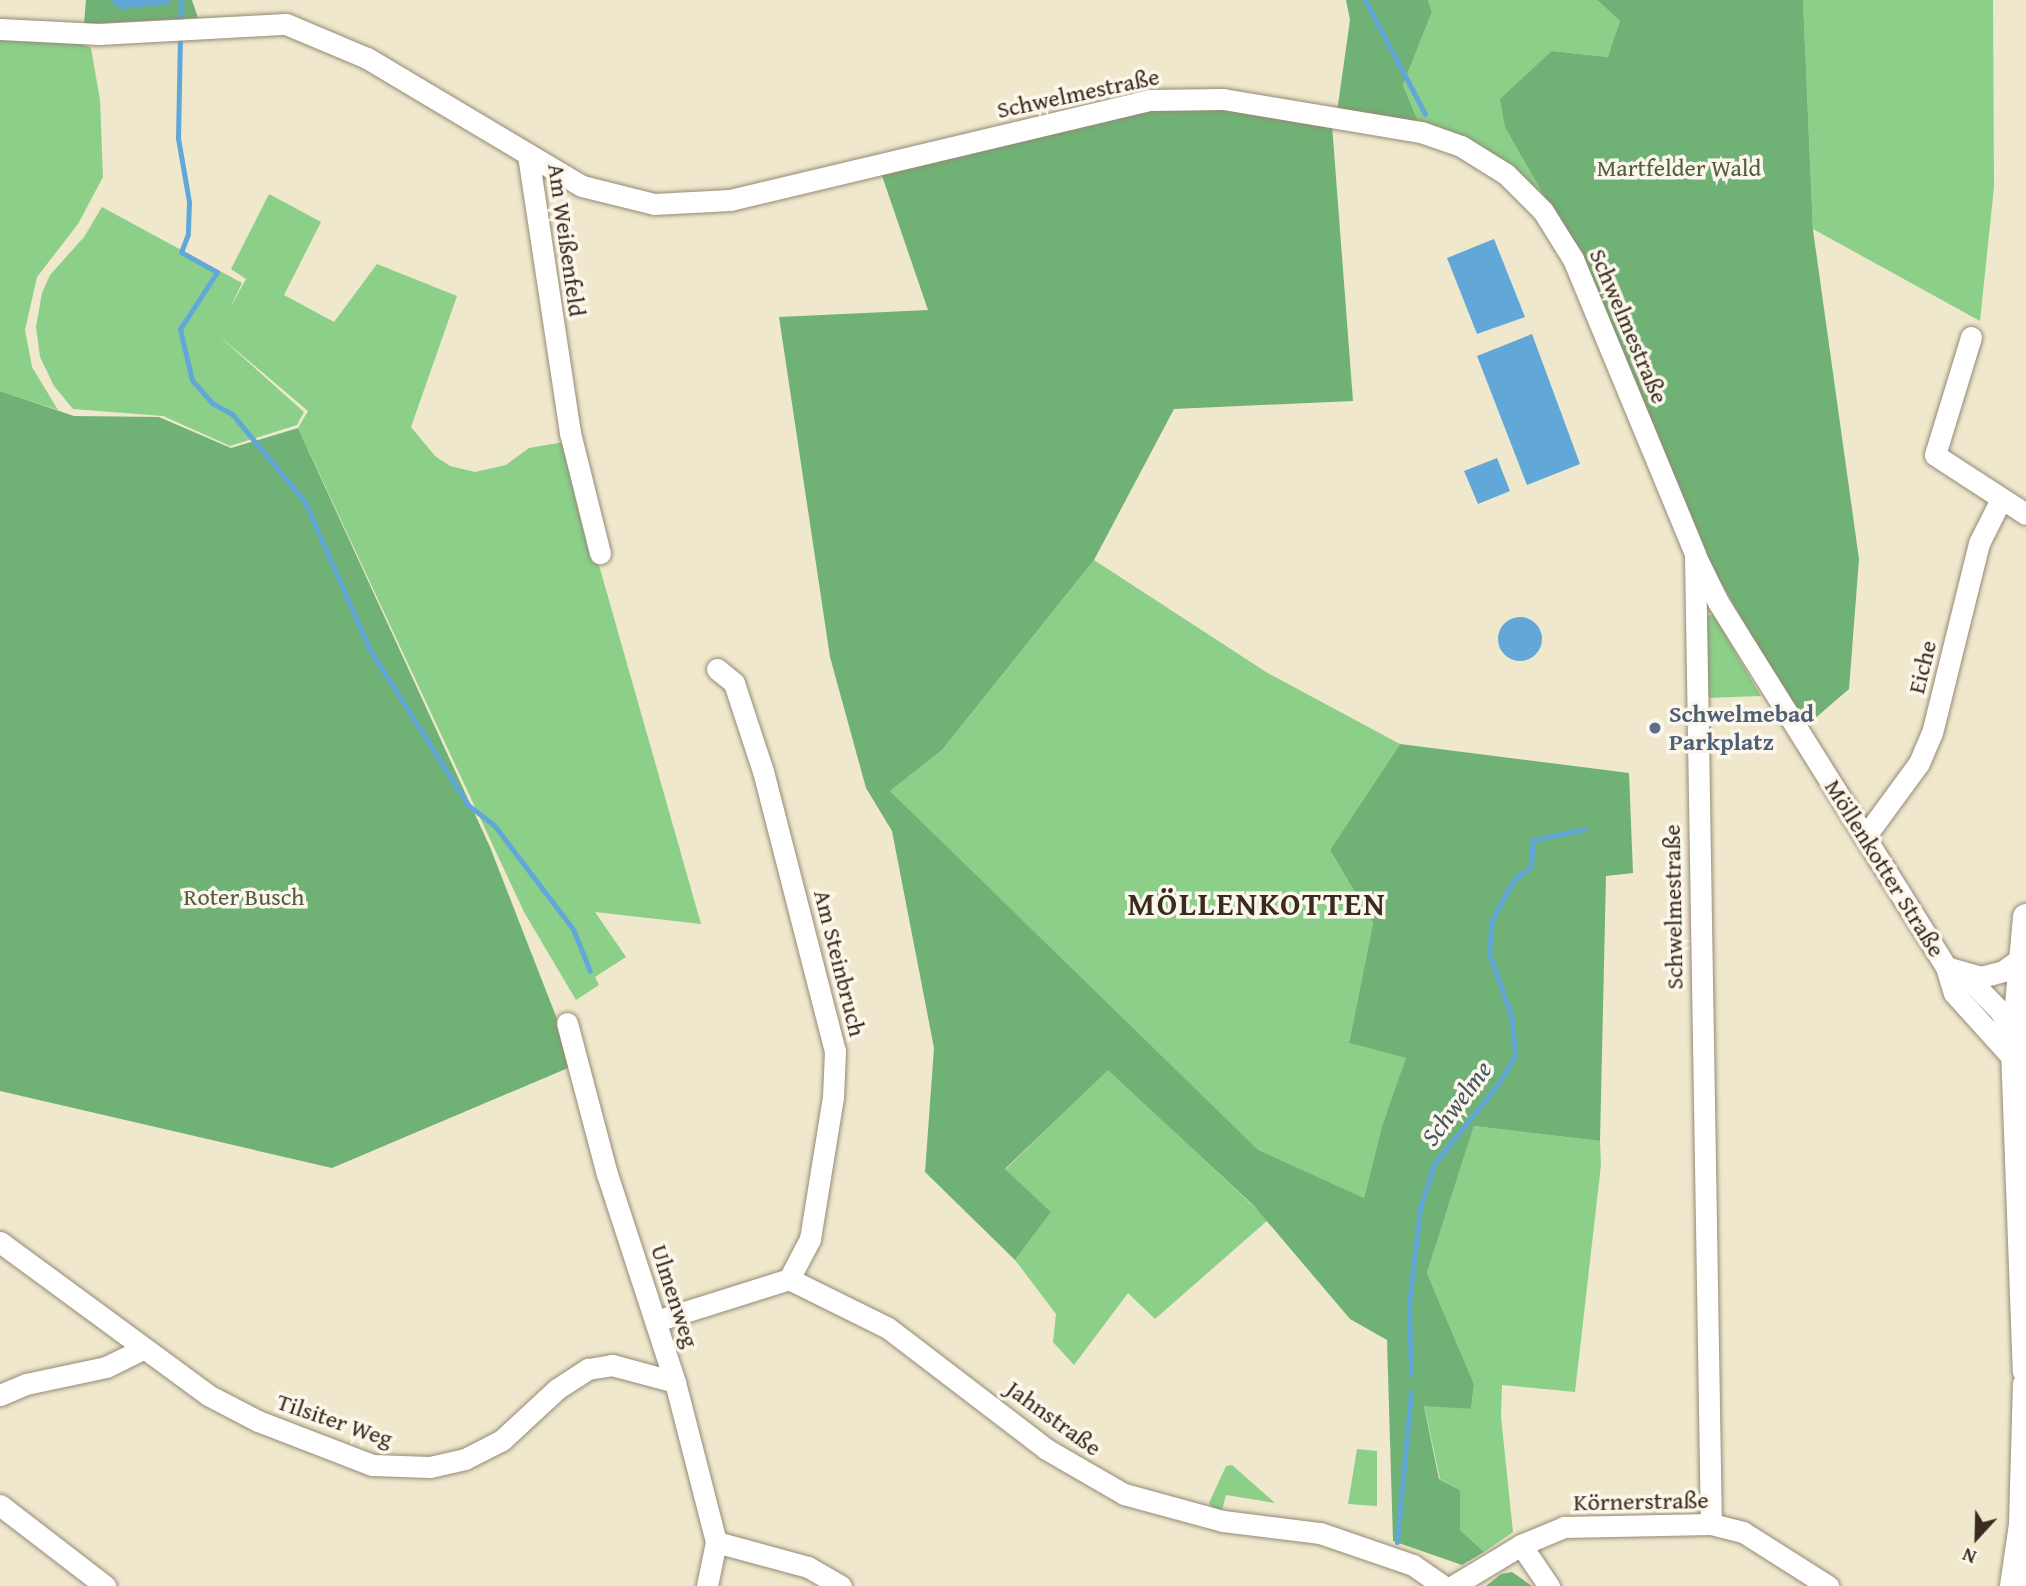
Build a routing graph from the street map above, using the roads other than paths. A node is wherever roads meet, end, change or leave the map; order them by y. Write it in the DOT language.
graph roads {
  1 [pos="0,29"];
  2 [pos="528,155"];
  3 [pos="1971,337"];
  4 [pos="2001,499"];
  5 [pos="2026,514"];
  6 [pos="600,553"];
  7 [pos="1695,554"];
  8 [pos="717,669"];
  9 [pos="1867,834"];
  10 [pos="2026,917"];
  11 [pos="2020,959"];
  12 [pos="1955,971"];
  13 [pos="2008,1007"];
  14 [pos="1974,1016"];
  15 [pos="567,1023"];
  16 [pos="2020,1066"];
  17 [pos="0,1242"];
  18 [pos="789,1279"];
  19 [pos="656,1321"];
  20 [pos="141,1350"];
  21 [pos="2026,1371"];
  22 [pos="675,1382"];
  23 [pos="2026,1385"];
  24 [pos="0,1395"];
  25 [pos="0,1505"];
  26 [pos="1711,1524"];
  27 [pos="716,1542"];
  28 [pos="1521,1545"];
  29 [pos="105,1586"];
  30 [pos="707,1586"];
  31 [pos="841,1586"];
  32 [pos="1443,1586"];
  33 [pos="1453,1586"];
  34 [pos="1549,1586"];
  35 [pos="1828,1586"];
  36 [pos="2013,1586"];
  1 -- 2 [label="street, Am Weißenfeld"];
  2 -- 6 [label="street, Am Weißenfeld"];
  2 -- 7 [label="street, Schwelmestraße"];
  3 -- 4 [label="street"];
  4 -- 5 [label="street"];
  4 -- 9 [label="street, Eiche"];
  7 -- 9 [label="street, Möllenkotter Straße"];
  7 -- 26 [label="street, Schwelmestraße"];
  8 -- 18 [label="street, Am Steinbruch"];
  9 -- 12 [label="street, Möllenkotter Straße"];
  10 -- 11 [label="main road"];
  11 -- 12 [label="street, Möllenkotter Straße"];
  11 -- 13 [label="main road"];
  12 -- 13 [label="street, Möllenkotter Straße"];
  12 -- 14 [label="street, Möllenkotter Straße"];
  13 -- 14 [label="street"];
  13 -- 16 [label="main road"];
  14 -- 16 [label="street, Möllenkotter Straße"];
  15 -- 19 [label="street, Ulmenweg"];
  16 -- 21 [label="main road"];
  17 -- 20 [label="street, Tilsiter Weg"];
  18 -- 19 [label="street"];
  18 -- 32 [label="street, Jahnstraße"];
  19 -- 22 [label="street, Ulmenweg"];
  20 -- 22 [label="street, Tilsiter Weg"];
  20 -- 24 [label="street"];
  22 -- 27 [label="street, Ulmenweg"];
  23 -- 36 [label="main road"];
  25 -- 29 [label="street"];
  26 -- 28 [label="street, Körnerstraße"];
  26 -- 35 [label="street, Körnerstraße"];
  27 -- 30 [label="street, Ulmenweg"];
  27 -- 31 [label="street"];
  28 -- 33 [label="street, Körnerstraße"];
  28 -- 34 [label="street"];
}
